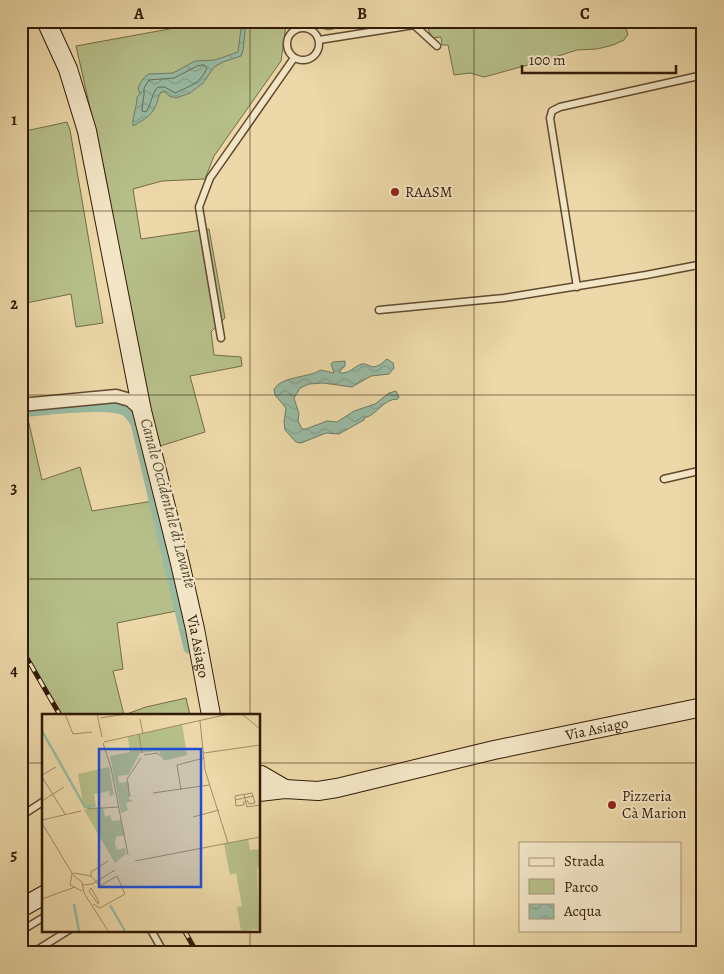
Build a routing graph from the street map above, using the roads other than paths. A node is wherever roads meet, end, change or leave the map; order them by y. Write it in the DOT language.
graph roads {
  1 [pos="46,21"];
  2 [pos="302,25"];
  3 [pos="319,40"];
  4 [pos="437,46"];
  5 [pos="294,58"];
  6 [pos="703,75"];
  7 [pos="703,264"];
  8 [pos="577,286"];
  9 [pos="379,310"];
  10 [pos="222,338"];
  11 [pos="136,381"];
  12 [pos="116,396"];
  13 [pos="21,405"];
  14 [pos="142,410"];
  15 [pos="703,470"];
  16 [pos="664,479"];
  17 [pos="703,707"];
  18 [pos="212,714"];
  19 [pos="260,780"];
  20 [pos="42,802"];
  21 [pos="21,816"];
  22 [pos="42,896"];
  23 [pos="21,908"];
  24 [pos="42,918"];
  25 [pos="21,931"];
  26 [pos="66,932"];
  27 [pos="152,932"];
  28 [pos="32,953"];
  29 [pos="164,953"];
  1 -- 11 [label="main road, Via Asiago"];
  2 -- 3 [label="lane"];
  2 -- 5 [label="lane"];
  3 -- 4 [label="lane"];
  3 -- 5 [label="lane"];
  5 -- 10 [label="lane"];
  6 -- 8 [label="lane"];
  7 -- 8 [label="lane"];
  8 -- 9 [label="lane"];
  11 -- 12 [label="street"];
  11 -- 14 [label="main road, Via Asiago"];
  12 -- 13 [label="street"];
  12 -- 14 [label="street"];
  14 -- 18 [label="main road, Via Asiago"];
  15 -- 16 [label="lane"];
  17 -- 19 [label="main road, Via Asiago"];
  20 -- 21 [label="lane"];
  22 -- 23 [label="main road"];
  24 -- 25 [label="lane"];
  26 -- 28 [label="lane"];
  27 -- 29 [label="lane"];
}
